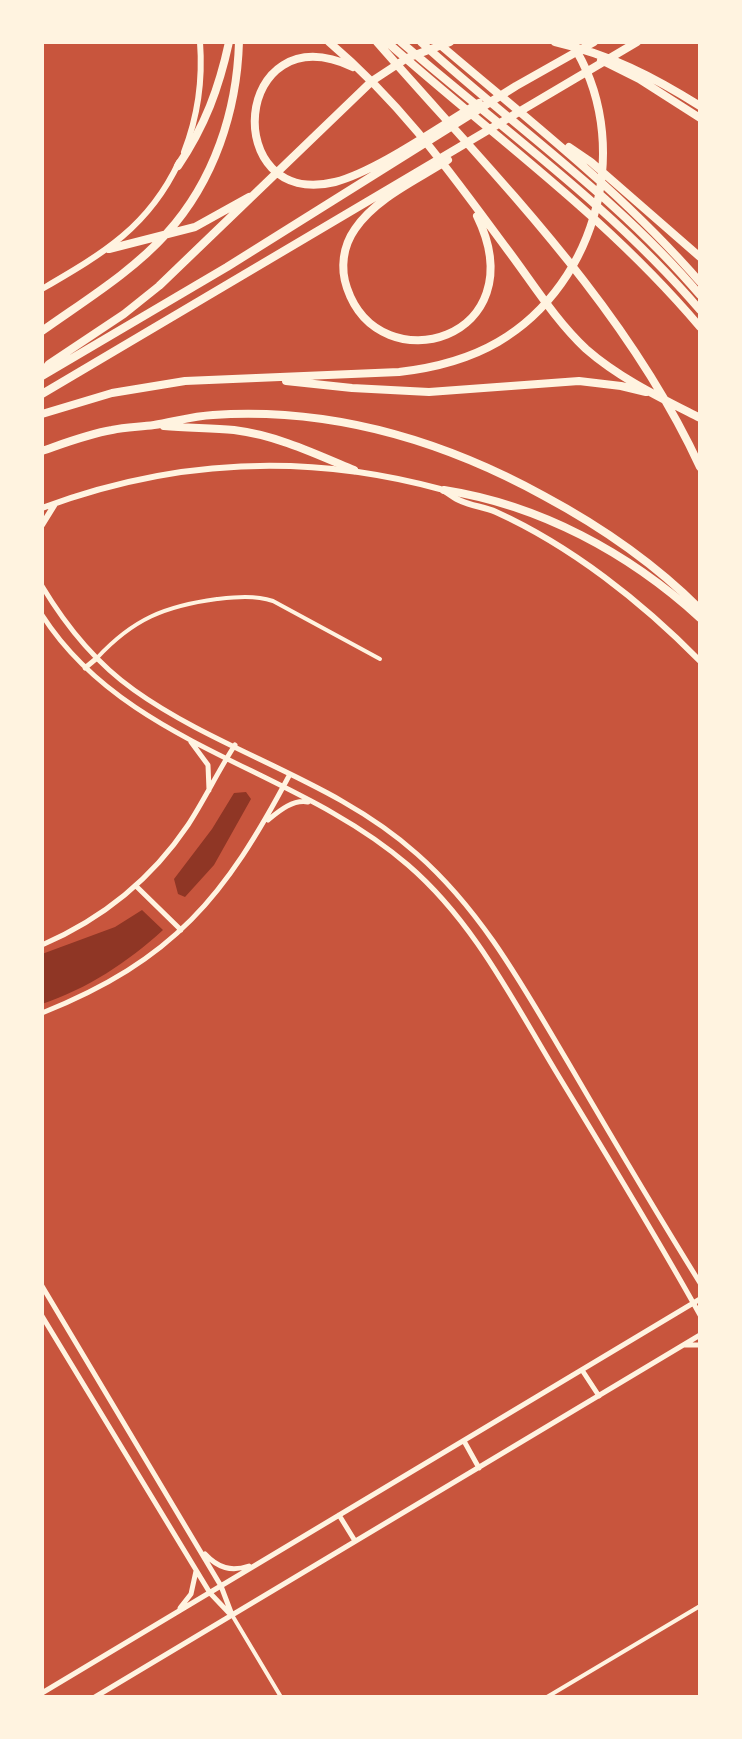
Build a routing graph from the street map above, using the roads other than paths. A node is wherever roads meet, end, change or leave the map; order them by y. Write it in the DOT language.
graph roads {
  1 [pos="200,42"];
  2 [pos="229,42"];
  3 [pos="239,42"];
  4 [pos="329,42"];
  5 [pos="377,42"];
  6 [pos="387,42"];
  7 [pos="401,42"];
  8 [pos="421,42"];
  9 [pos="438,42"];
  10 [pos="450,42"];
  11 [pos="555,42"];
  12 [pos="571,42"];
  13 [pos="594,42"];
  14 [pos="637,42"];
  15 [pos="364,73"];
  16 [pos="662,88"];
  17 [pos="700,106"];
  18 [pos="700,118"];
  19 [pos="543,131"];
  20 [pos="396,157"];
  21 [pos="178,166"];
  22 [pos="410,180"];
  23 [pos="463,191"];
  24 [pos="253,196"];
  25 [pos="109,249"];
  26 [pos="700,257"];
  27 [pos="700,282"];
  28 [pos="42,289"];
  29 [pos="700,295"];
  30 [pos="700,310"];
  31 [pos="700,327"];
  32 [pos="42,331"];
  33 [pos="42,375"];
  34 [pos="257,378"];
  35 [pos="42,394"];
  36 [pos="653,394"];
  37 [pos="42,414"];
  38 [pos="700,418"];
  39 [pos="152,425"];
  40 [pos="42,451"];
  41 [pos="699,464"];
  42 [pos="354,470"];
  43 [pos="444,490"];
  44 [pos="56,503"];
  45 [pos="42,508"];
  46 [pos="42,525"];
  47 [pos="42,586"];
  48 [pos="700,609"];
  49 [pos="42,615"];
  50 [pos="700,618"];
  51 [pos="97,658"];
  52 [pos="380,659"];
  53 [pos="700,661"];
  54 [pos="85,668"];
  55 [pos="187,738"];
  56 [pos="235,745"];
  57 [pos="227,758"];
  58 [pos="290,774"];
  59 [pos="283,787"];
  60 [pos="209,791"];
  61 [pos="312,802"];
  62 [pos="263,822"];
  63 [pos="438,873"];
  64 [pos="428,884"];
  65 [pos="136,886"];
  66 [pos="182,930"];
  67 [pos="42,945"];
  68 [pos="42,1013"];
  69 [pos="594,1107"];
  70 [pos="581,1114"];
  71 [pos="700,1283"];
  72 [pos="42,1286"];
  73 [pos="700,1299"];
  74 [pos="694,1303"];
  75 [pos="700,1315"];
  76 [pos="42,1316"];
  77 [pos="700,1335"];
  78 [pos="684,1345"];
  79 [pos="700,1345"];
  80 [pos="582,1370"];
  81 [pos="599,1396"];
  82 [pos="464,1441"];
  83 [pos="479,1468"];
  84 [pos="339,1515"];
  85 [pos="191,1535"];
  86 [pos="355,1541"];
  87 [pos="258,1564"];
  88 [pos="197,1570"];
  89 [pos="221,1586"];
  90 [pos="210,1593"];
  91 [pos="700,1606"];
  92 [pos="174,1614"];
  93 [pos="232,1615"];
  94 [pos="42,1693"];
  95 [pos="95,1697"];
  96 [pos="281,1697"];
  97 [pos="547,1697"];
  1 -- 21 [label="main road"];
  2 -- 21 [label="highway"];
  3 -- 32 [label="highway"];
  4 -- 15 [label="highway"];
  5 -- 41 [label="highway"];
  6 -- 31 [label="highway"];
  7 -- 30 [label="highway"];
  8 -- 29 [label="highway"];
  9 -- 19 [label="highway"];
  10 -- 24 [label="highway"];
  11 -- 16 [label="highway"];
  12 -- 34 [label="highway"];
  13 -- 20 [label="highway"];
  14 -- 22 [label="highway"];
  15 -- 20 [label="highway"];
  15 -- 23 [label="highway"];
  16 -- 17 [label="highway"];
  16 -- 18 [label="highway"];
  19 -- 26 [label="highway"];
  19 -- 27 [label="highway"];
  20 -- 33 [label="highway"];
  21 -- 25 [label="main road"];
  22 -- 23 [label="highway"];
  22 -- 35 [label="highway"];
  23 -- 36 [label="highway"];
  24 -- 25 [label="highway"];
  24 -- 33 [label="highway"];
  25 -- 28 [label="main road"];
  34 -- 36 [label="highway"];
  34 -- 37 [label="highway"];
  36 -- 38 [label="highway"];
  39 -- 40 [label="highway"];
  39 -- 42 [label="highway"];
  39 -- 48 [label="highway"];
  42 -- 43 [label="main road"];
  42 -- 44 [label="main road"];
  43 -- 50 [label="highway"];
  43 -- 53 [label="main road"];
  44 -- 45 [label="main road"];
  44 -- 46 [label="main road"];
  47 -- 51 [label="street"];
  49 -- 54 [label="street"];
  51 -- 52 [label="street"];
  51 -- 54 [label="street"];
  51 -- 56 [label="street"];
  54 -- 55 [label="street"];
  55 -- 57 [label="street"];
  55 -- 60 [label="street"];
  56 -- 57 [label="street"];
  56 -- 58 [label="street"];
  57 -- 59 [label="street"];
  57 -- 60 [label="street"];
  58 -- 59 [label="street"];
  58 -- 63 [label="street"];
  59 -- 61 [label="street"];
  59 -- 62 [label="street"];
  60 -- 65 [label="street"];
  61 -- 62 [label="street"];
  61 -- 64 [label="street"];
  62 -- 66 [label="street"];
  63 -- 64 [label="street"];
  63 -- 69 [label="street"];
  64 -- 70 [label="street"];
  65 -- 66 [label="street"];
  65 -- 67 [label="street"];
  66 -- 68 [label="street"];
  69 -- 70 [label="street"];
  69 -- 71 [label="street"];
  70 -- 74 [label="street"];
  72 -- 85 [label="street"];
  73 -- 74 [label="street"];
  74 -- 75 [label="street"];
  74 -- 80 [label="street"];
  76 -- 88 [label="street"];
  77 -- 78 [label="street"];
  78 -- 79 [label="street"];
  78 -- 81 [label="street"];
  80 -- 81 [label="street"];
  80 -- 82 [label="street"];
  81 -- 83 [label="street"];
  82 -- 83 [label="street"];
  82 -- 84 [label="street"];
  83 -- 86 [label="street"];
  84 -- 86 [label="street"];
  84 -- 87 [label="street"];
  85 -- 87 [label="street"];
  85 -- 89 [label="street"];
  86 -- 93 [label="street"];
  87 -- 89 [label="street"];
  88 -- 90 [label="street"];
  88 -- 92 [label="street"];
  89 -- 90 [label="street"];
  89 -- 93 [label="street"];
  90 -- 92 [label="street"];
  90 -- 93 [label="street"];
  91 -- 97 [label="street"];
  92 -- 94 [label="street"];
  93 -- 95 [label="street"];
  93 -- 96 [label="street"];
}
